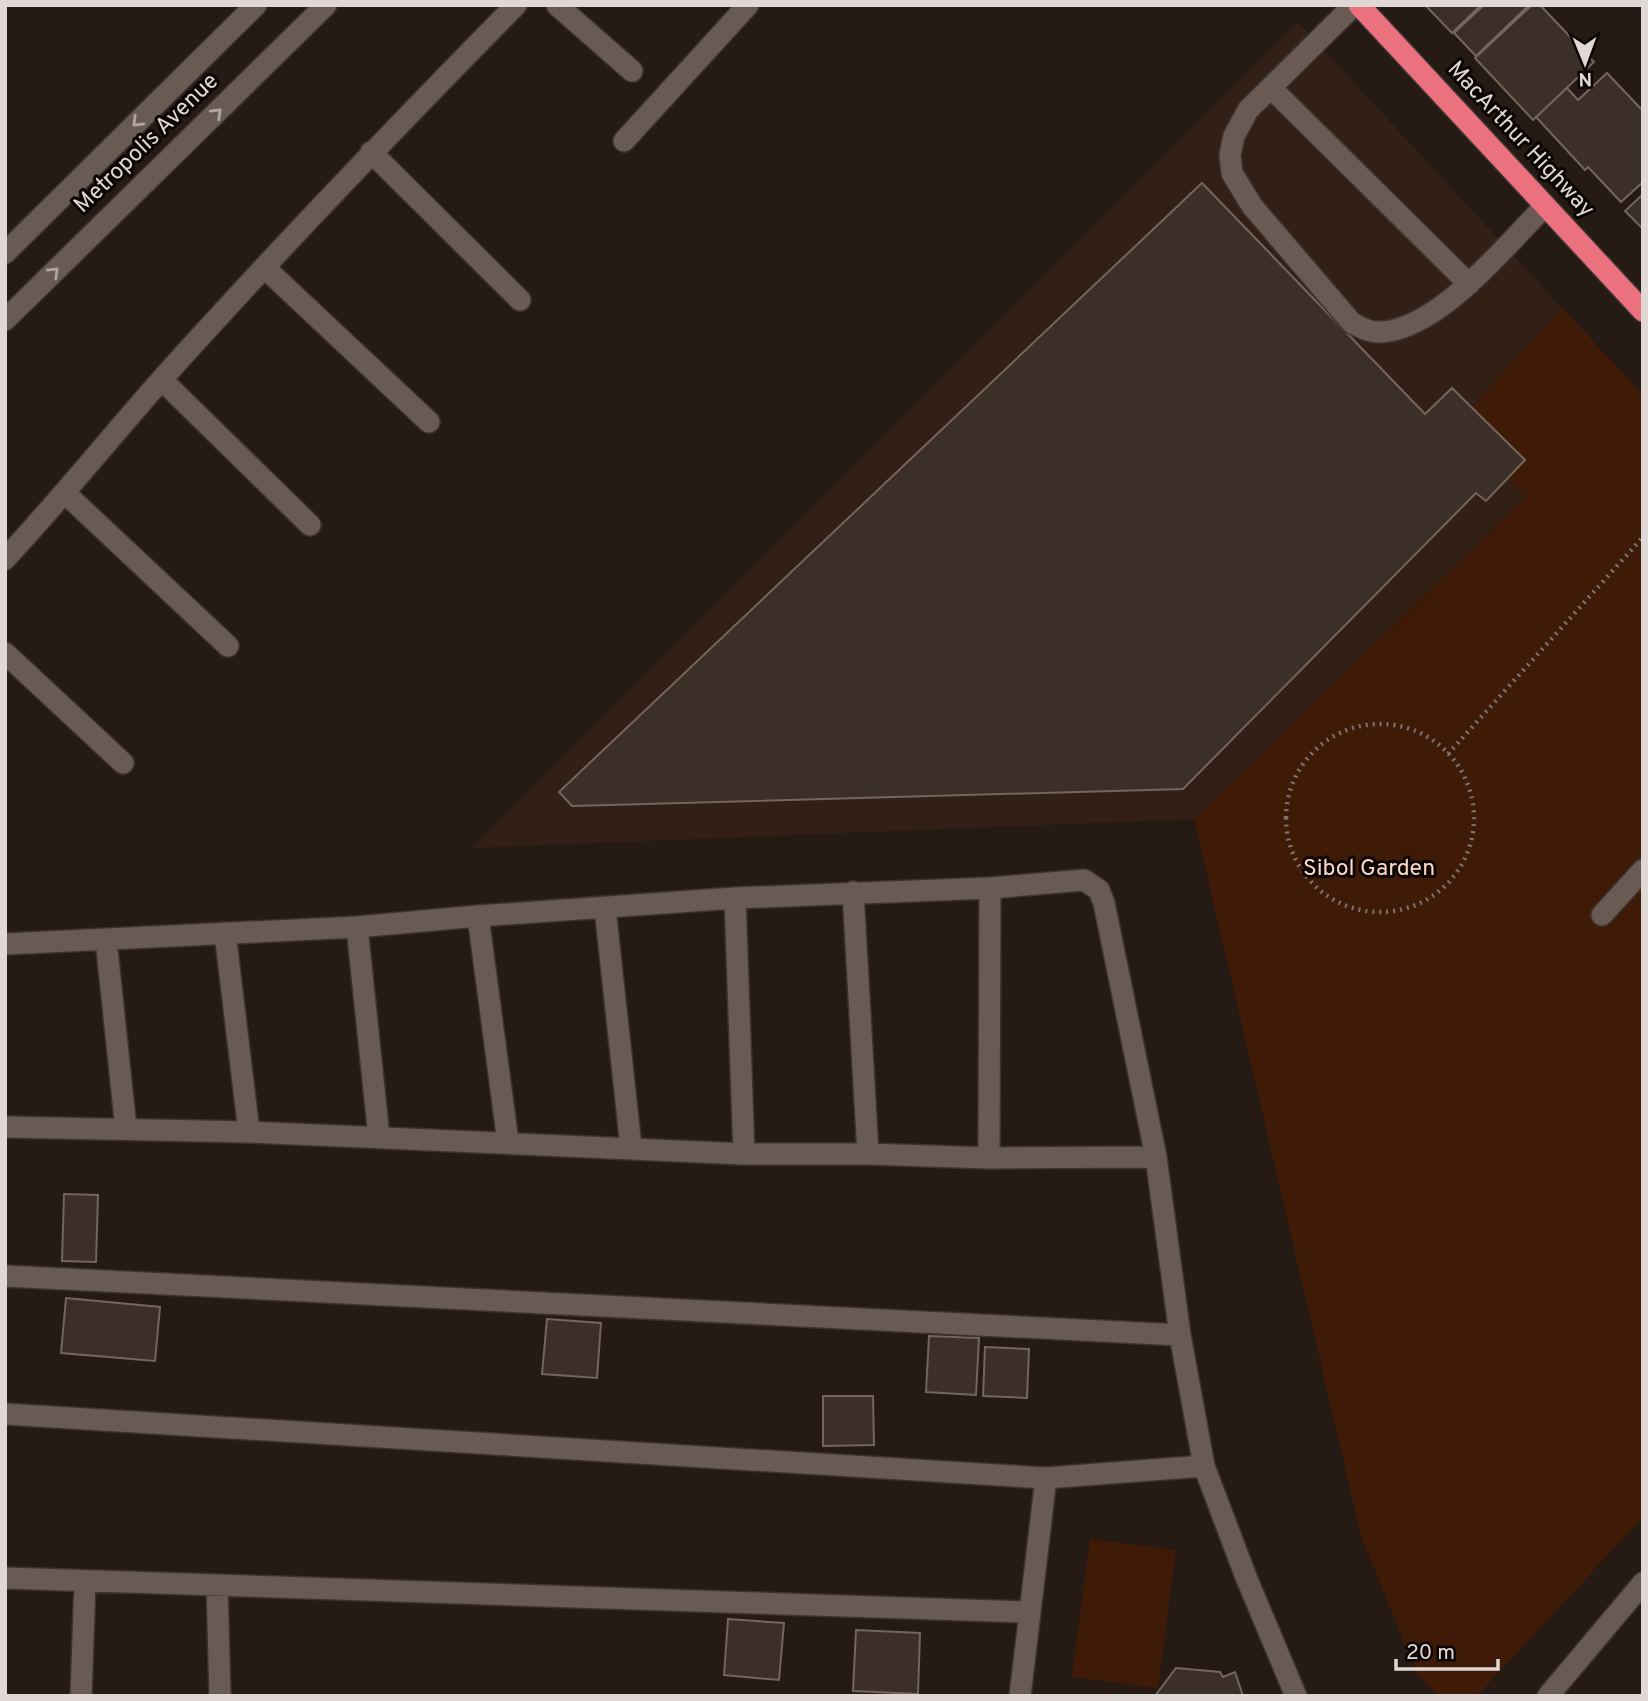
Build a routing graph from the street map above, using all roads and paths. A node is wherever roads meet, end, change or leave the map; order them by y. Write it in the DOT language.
graph roads {
  1 [pos="256,5"];
  2 [pos="326,5"];
  3 [pos="516,5"];
  4 [pos="557,5"];
  5 [pos="748,5"];
  6 [pos="1357,5"];
  7 [pos="632,71"];
  8 [pos="1271,88"];
  9 [pos="624,141"];
  10 [pos="371,152"];
  11 [pos="1545,206"];
  12 [pos="5,253"];
  13 [pos="265,268"];
  14 [pos="1469,284"];
  15 [pos="520,300"];
  16 [pos="1643,311"];
  17 [pos="5,320"];
  18 [pos="162,380"];
  19 [pos="429,422"];
  20 [pos="66,494"];
  21 [pos="310,525"];
  22 [pos="1643,537"];
  23 [pos="5,559"];
  24 [pos="228,646"];
  25 [pos="5,653"];
  26 [pos="1448,754"];
  27 [pos="123,764"];
  28 [pos="1643,870"];
  29 [pos="990,888"];
  30 [pos="853,892"];
  31 [pos="735,898"];
  32 [pos="605,908"];
  33 [pos="1602,915"];
  34 [pos="478,916"];
  35 [pos="356,927"];
  36 [pos="225,933"];
  37 [pos="106,940"];
  38 [pos="5,944"];
  39 [pos="5,1127"];
  40 [pos="126,1129"];
  41 [pos="249,1132"];
  42 [pos="379,1137"];
  43 [pos="508,1142"];
  44 [pos="631,1147"];
  45 [pos="744,1154"];
  46 [pos="867,1154"];
  47 [pos="1156,1157"];
  48 [pos="989,1158"];
  49 [pos="5,1276"];
  50 [pos="1180,1335"];
  51 [pos="5,1415"];
  52 [pos="1203,1466"];
  53 [pos="1046,1478"];
  54 [pos="5,1578"];
  55 [pos="85,1581"];
  56 [pos="1643,1583"];
  57 [pos="217,1586"];
  58 [pos="1028,1612"];
  59 [pos="81,1696"];
  60 [pos="220,1696"];
  61 [pos="1020,1696"];
  62 [pos="1296,1696"];
  63 [pos="1548,1696"];
  1 -- 12 [label="street, Metropolis Avenue, one-way"];
  17 -- 2 [label="street, Metropolis Avenue, one-way"];
  3 -- 10 [label="street"];
  4 -- 7 [label="street"];
  5 -- 9 [label="street"];
  6 -- 8 [label="street"];
  6 -- 11 [label="highway, MacArthur Highway"];
  8 -- 14 [label="street"];
  8 -- 14 [label="street"];
  10 -- 13 [label="street"];
  10 -- 15 [label="street"];
  11 -- 14 [label="street"];
  11 -- 16 [label="highway, MacArthur Highway"];
  13 -- 18 [label="street"];
  13 -- 19 [label="street"];
  18 -- 20 [label="street"];
  18 -- 21 [label="street"];
  20 -- 23 [label="street"];
  20 -- 24 [label="street"];
  22 -- 26 [label="path"];
  25 -- 27 [label="street"];
  26 -- 26 [label="path"];
  28 -- 33 [label="street"];
  29 -- 30 [label="street"];
  29 -- 47 [label="street"];
  29 -- 48 [label="street"];
  30 -- 31 [label="street"];
  30 -- 46 [label="street"];
  31 -- 32 [label="street"];
  31 -- 45 [label="street"];
  32 -- 34 [label="street"];
  32 -- 44 [label="street"];
  34 -- 35 [label="street"];
  34 -- 43 [label="street"];
  35 -- 36 [label="street"];
  35 -- 42 [label="street"];
  36 -- 37 [label="street"];
  36 -- 41 [label="street"];
  37 -- 38 [label="street"];
  37 -- 40 [label="street"];
  39 -- 40 [label="street"];
  40 -- 41 [label="street"];
  41 -- 42 [label="street"];
  42 -- 43 [label="street"];
  43 -- 44 [label="street"];
  44 -- 45 [label="street"];
  45 -- 46 [label="street"];
  46 -- 48 [label="street"];
  47 -- 48 [label="street"];
  47 -- 50 [label="street"];
  49 -- 50 [label="street"];
  50 -- 52 [label="street"];
  51 -- 53 [label="street"];
  52 -- 53 [label="street"];
  52 -- 62 [label="street"];
  53 -- 58 [label="street"];
  54 -- 55 [label="street"];
  55 -- 57 [label="street"];
  55 -- 59 [label="street"];
  56 -- 63 [label="street"];
  57 -- 58 [label="street"];
  57 -- 60 [label="street"];
  58 -- 61 [label="street"];
}
